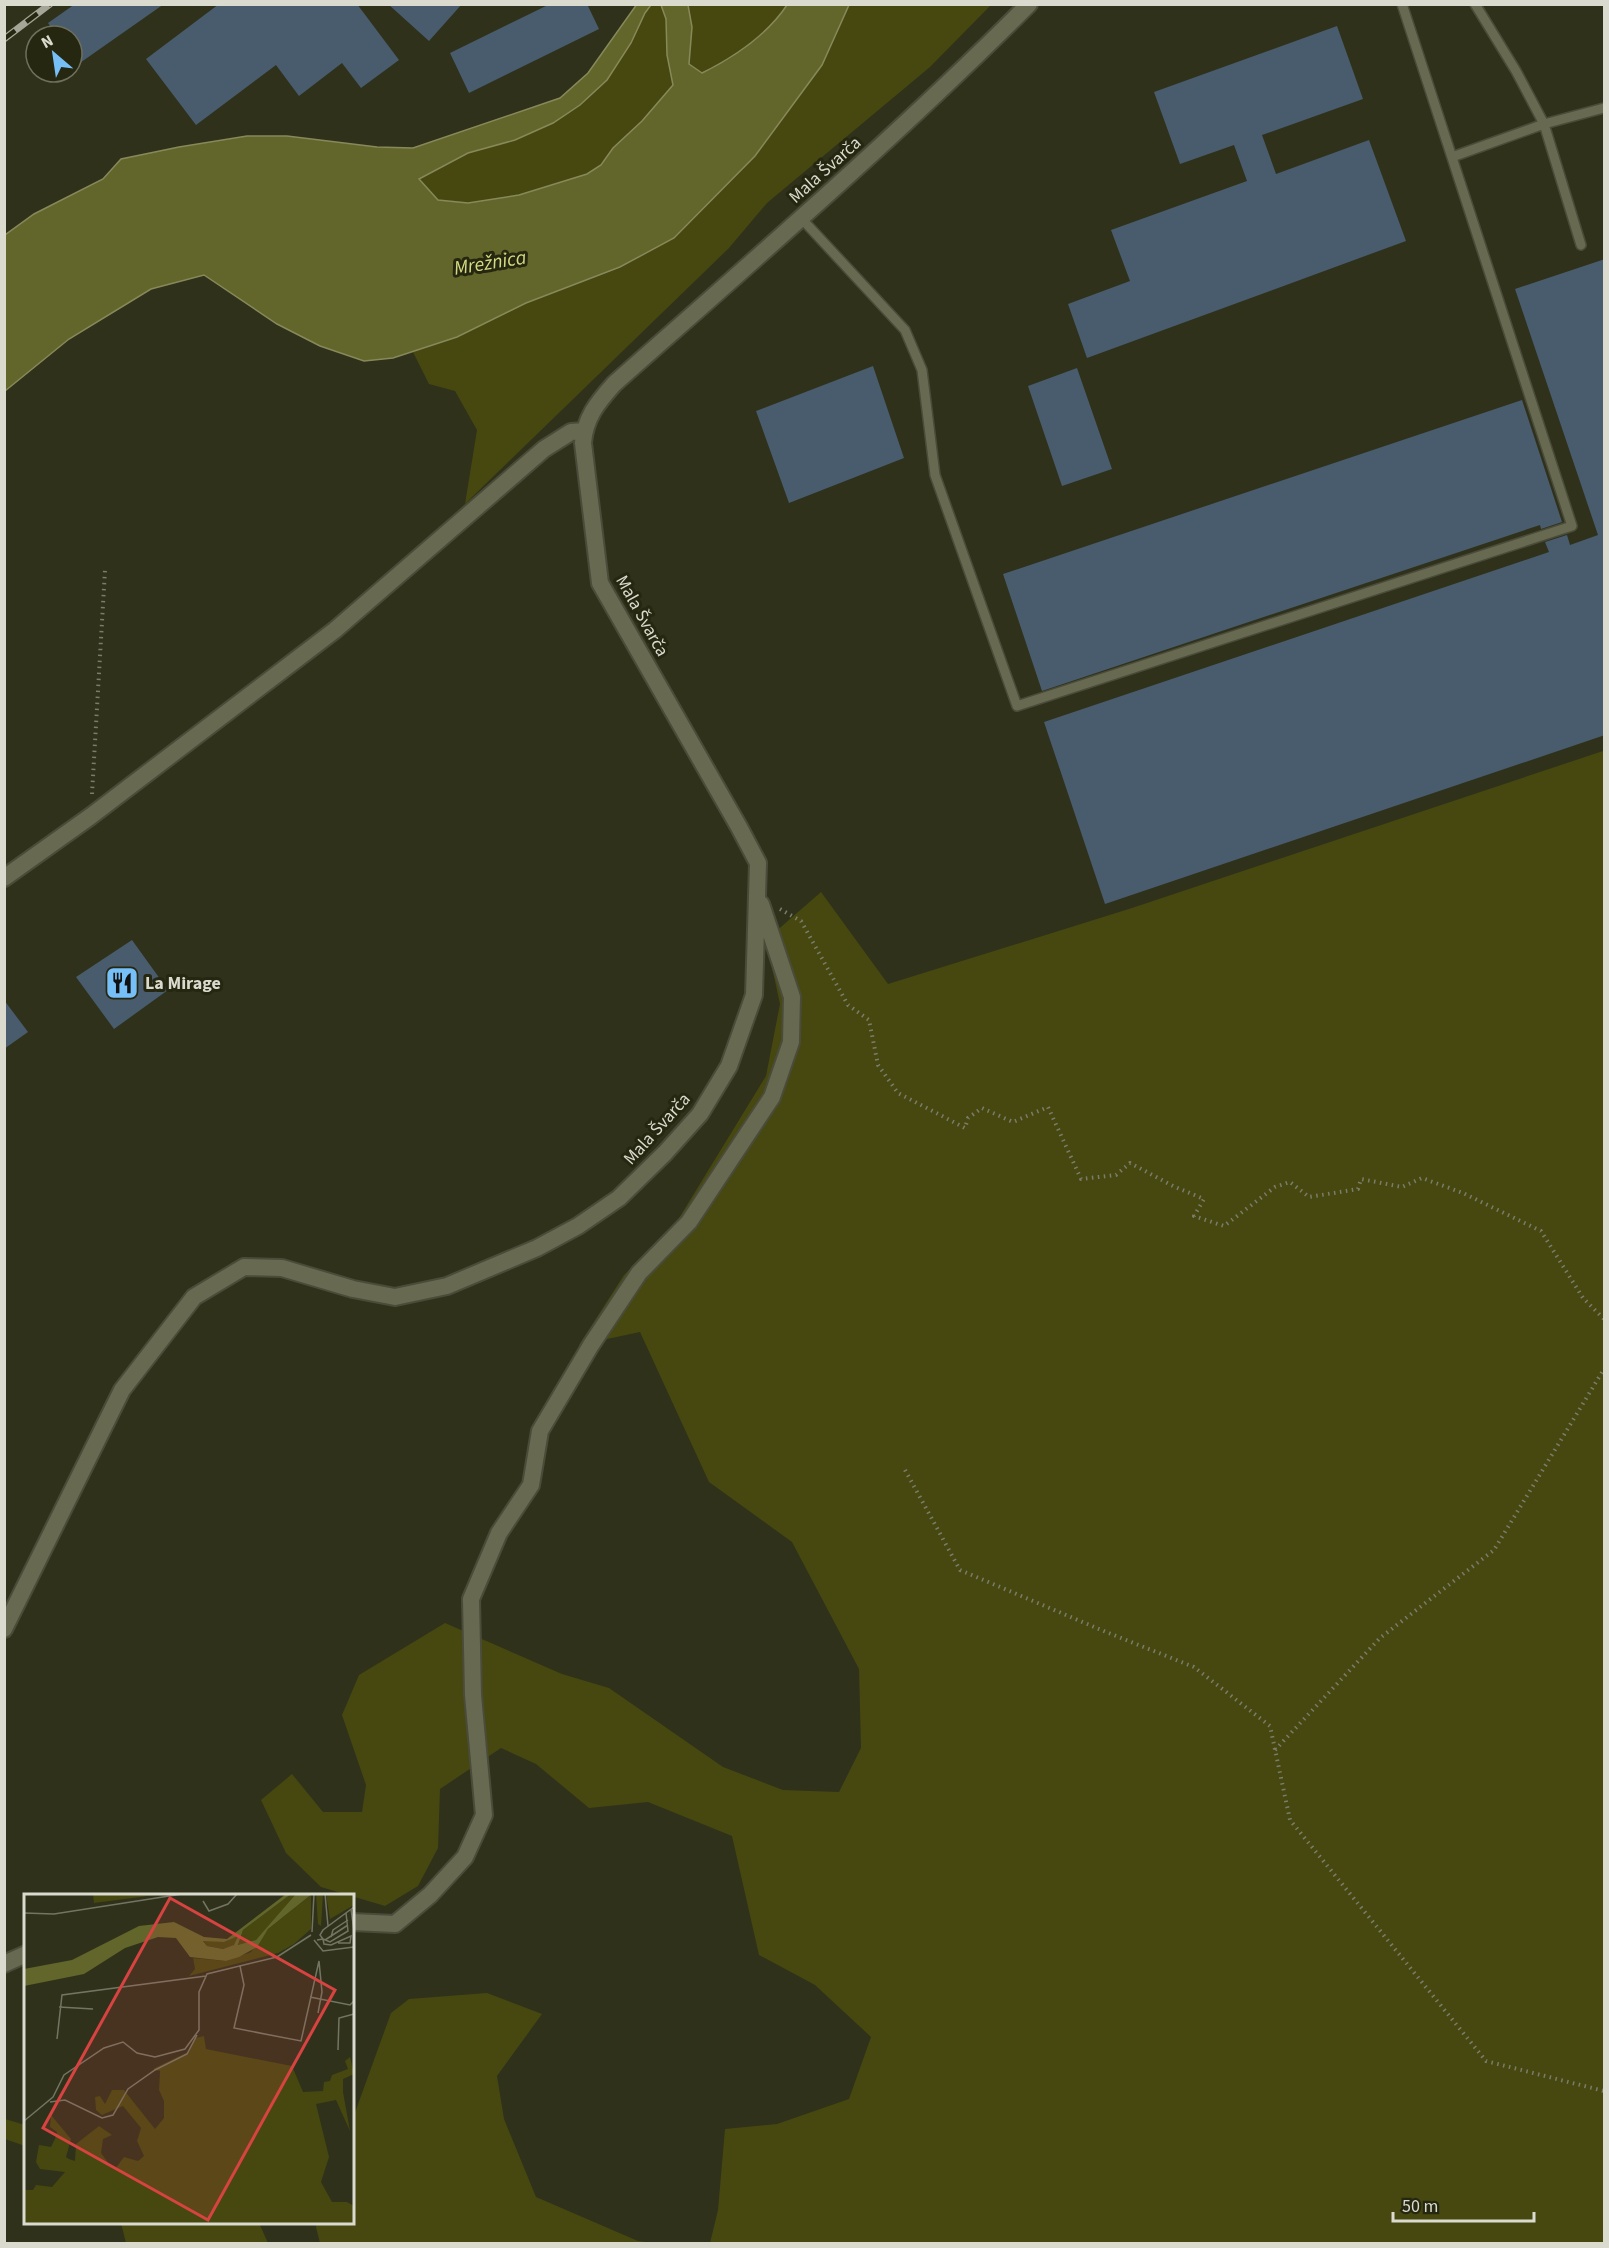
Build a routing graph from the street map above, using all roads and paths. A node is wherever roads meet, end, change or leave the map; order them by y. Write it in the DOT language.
graph roads {
  1 [pos="1029,4"];
  2 [pos="1402,4"];
  3 [pos="1474,4"];
  4 [pos="1605,108"];
  5 [pos="1544,124"];
  6 [pos="1452,157"];
  7 [pos="801,218"];
  8 [pos="1581,245"];
  9 [pos="584,431"];
  10 [pos="105,570"];
  11 [pos="91,816"];
  12 [pos="4,878"];
  13 [pos="758,895"];
  14 [pos="1605,1319"];
  15 [pos="1605,1369"];
  16 [pos="905,1470"];
  17 [pos="4,1629"];
  18 [pos="1275,1750"];
  19 [pos="354,1922"];
  20 [pos="24,1955"];
  21 [pos="4,1964"];
  22 [pos="1605,2091"];
  1 -- 7 [label="street, Mala Švarča"];
  2 -- 6 [label="lane"];
  3 -- 5 [label="lane"];
  4 -- 5 [label="lane"];
  5 -- 6 [label="lane"];
  5 -- 8 [label="lane"];
  6 -- 7 [label="lane"];
  7 -- 9 [label="street, Mala Švarča"];
  9 -- 11 [label="street"];
  9 -- 13 [label="street, Mala Švarča"];
  10 -- 11 [label="path"];
  11 -- 12 [label="street"];
  13 -- 14 [label="path"];
  13 -- 17 [label="street, Mala Švarča"];
  13 -- 19 [label="street"];
  15 -- 18 [label="path"];
  16 -- 18 [label="path"];
  18 -- 22 [label="path"];
  20 -- 21 [label="street"];
}
